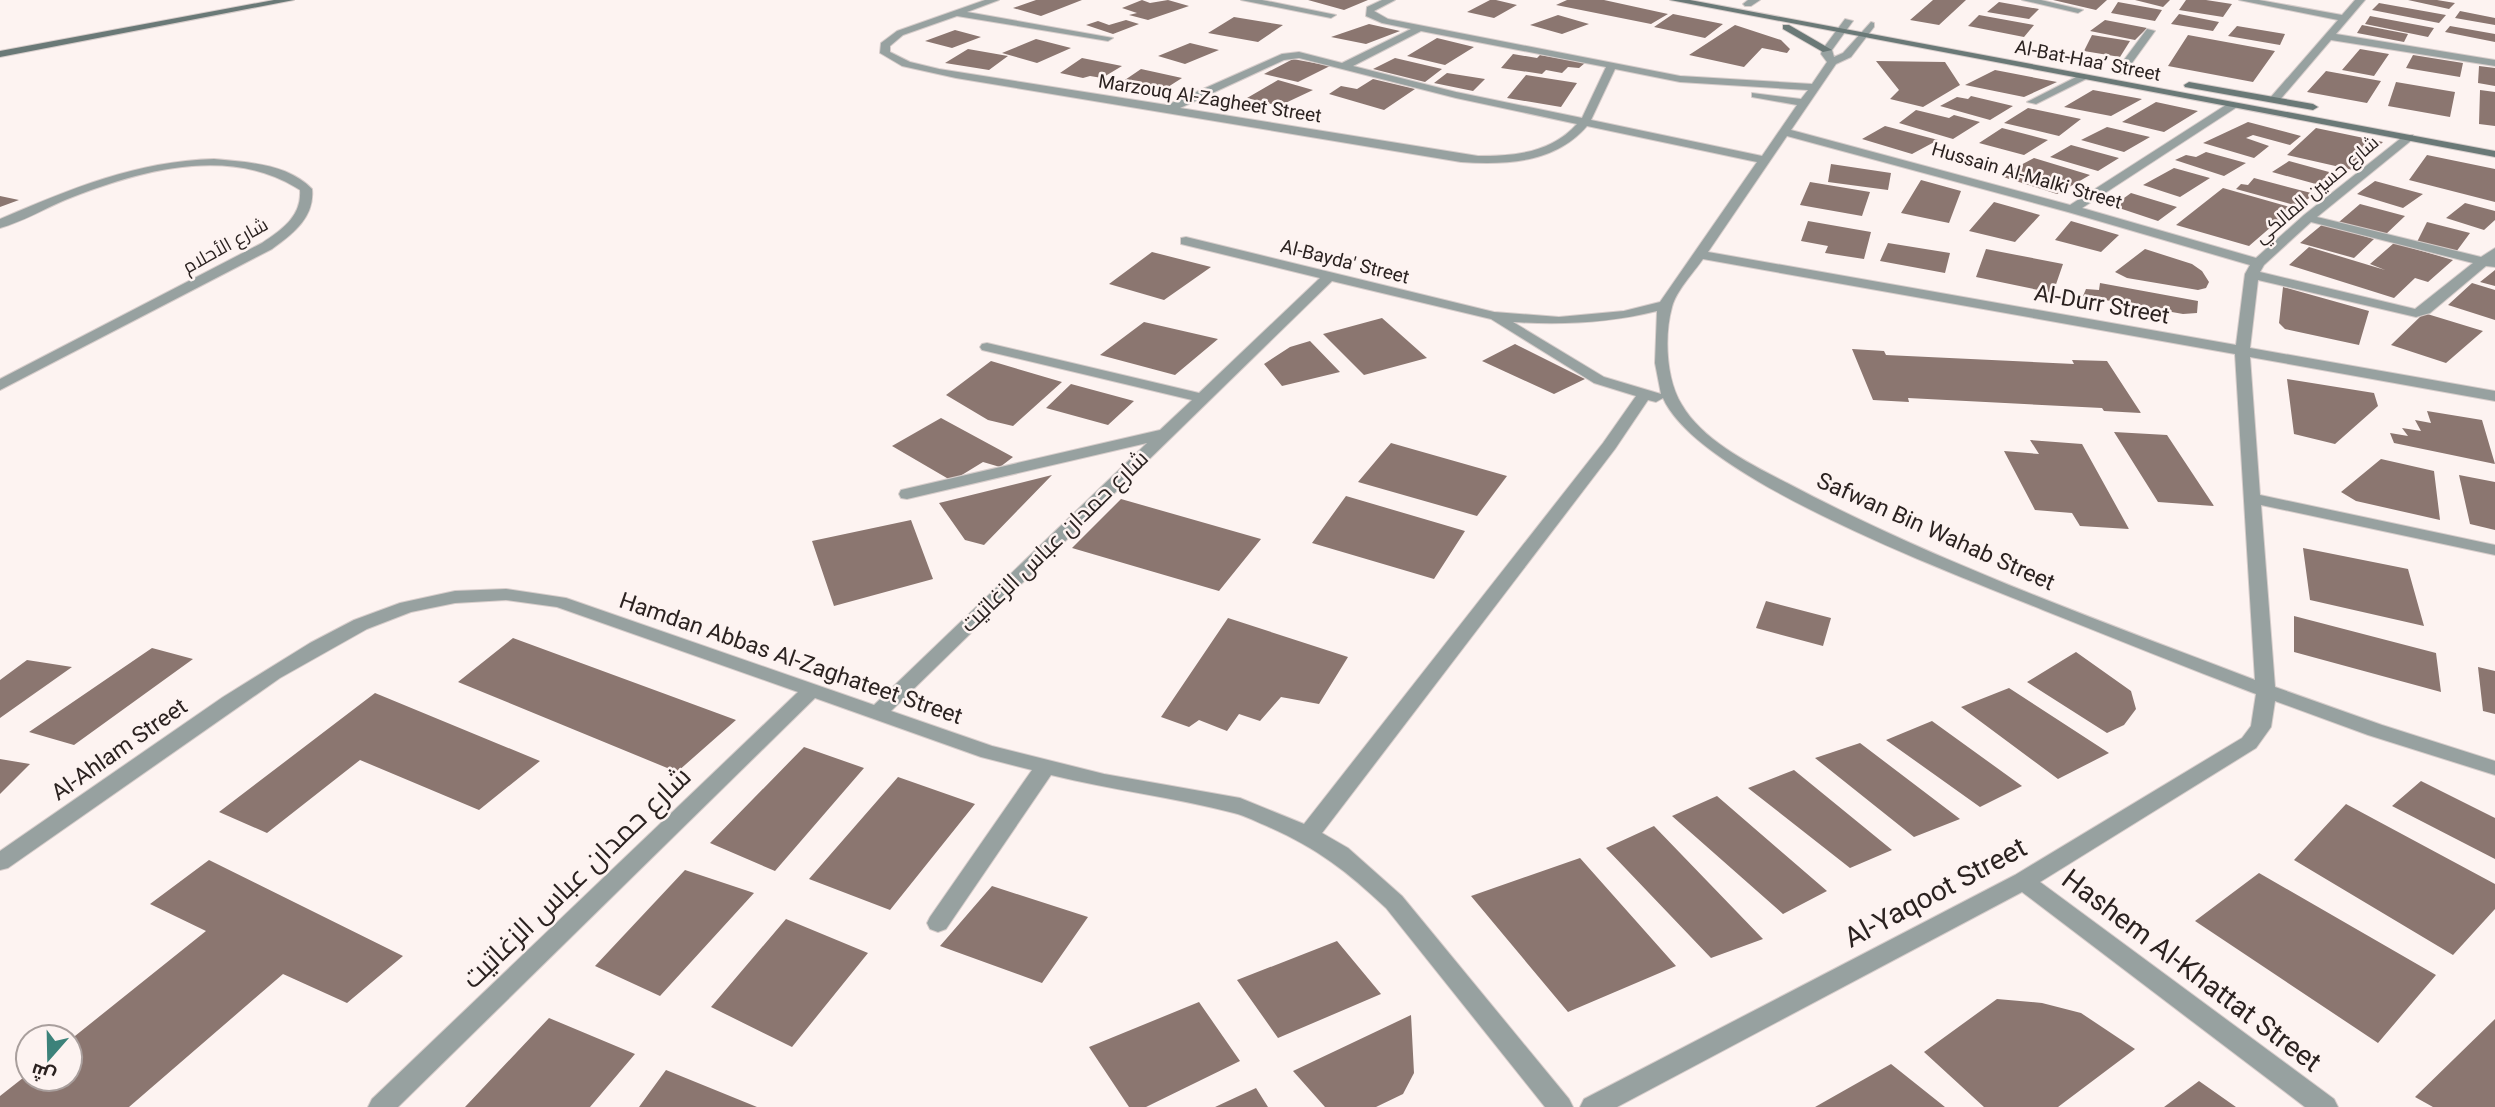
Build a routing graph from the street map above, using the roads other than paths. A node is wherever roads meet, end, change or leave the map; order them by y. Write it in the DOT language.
graph roads {
  1 [pos="235,0"];
  2 [pos="289,0"];
  3 [pos="994,0"];
  4 [pos="1246,0"];
  5 [pos="1390,0"];
  6 [pos="1675,0"];
  7 [pos="1726,0"];
  8 [pos="2027,0"];
  9 [pos="2244,0"];
  10 [pos="2360,0"];
  11 [pos="1751,2"];
  12 [pos="2078,9"];
  13 [pos="956,13"];
  14 [pos="1331,15"];
  15 [pos="1754,15"];
  16 [pos="2343,18"];
  17 [pos="1848,21"];
  18 [pos="1871,25"];
  19 [pos="1420,28"];
  20 [pos="1840,31"];
  21 [pos="2150,31"];
  22 [pos="1863,35"];
  23 [pos="2327,36"];
  24 [pos="1108,38"];
  25 [pos="0,45"];
  26 [pos="0,54"];
  27 [pos="1829,56"];
  28 [pos="2495,63"];
  29 [pos="1612,65"];
  30 [pos="1342,67"];
  31 [pos="2120,72"];
  32 [pos="2082,77"];
  33 [pos="1681,79"];
  34 [pos="1815,88"];
  35 [pos="2274,100"];
  36 [pos="2032,102"];
  37 [pos="1804,103"];
  38 [pos="2234,105"];
  39 [pos="1170,108"];
  40 [pos="1584,123"];
  41 [pos="1784,132"];
  42 [pos="2409,138"];
  43 [pos="2495,142"];
  44 [pos="2495,153"];
  45 [pos="1764,160"];
  46 [pos="2072,209"];
  47 [pos="2308,218"];
  48 [pos="0,224"];
  49 [pos="1186,241"];
  50 [pos="2495,252"];
  51 [pos="1700,254"];
  52 [pos="2489,263"];
  53 [pos="2255,269"];
  54 [pos="1327,278"];
  55 [pos="1665,305"];
  56 [pos="1494,316"];
  57 [pos="987,347"];
  58 [pos="2242,352"];
  59 [pos="0,385"];
  60 [pos="1644,395"];
  61 [pos="2495,396"];
  62 [pos="1201,398"];
  63 [pos="1670,399"];
  64 [pos="1164,434"];
  65 [pos="907,494"];
  66 [pos="2251,498"];
  67 [pos="2495,550"];
  68 [pos="267,677"];
  69 [pos="812,690"];
  70 [pos="2266,693"];
  71 [pos="876,714"];
  72 [pos="1045,768"];
  73 [pos="2495,768"];
  74 [pos="1308,835"];
  75 [pos="0,862"];
  76 [pos="2023,880"];
  77 [pos="938,923"];
  78 [pos="381,1107"];
  79 [pos="1560,1107"];
  80 [pos="1593,1107"];
  81 [pos="2325,1107"];
  1 -- 25 [label="street"];
  2 -- 26 [label="street"];
  3 -- 13 [label="street, Marzouq Al-Zagheet Street"];
  4 -- 14 [label="street"];
  5 -- 19 [label="street"];
  6 -- 15 [label="street, Al-Bat-Haa’ Street"];
  7 -- 11 [label="street, Al-Bat-Haa’ Street"];
  8 -- 12 [label="street"];
  9 -- 16 [label="street"];
  10 -- 16 [label="street"];
  11 -- 17 [label="street, Al-Bat-Haa’ Street"];
  13 -- 24 [label="street"];
  13 -- 39 [label="street, Marzouq Al-Zagheet Street"];
  15 -- 20 [label="street, Al-Bat-Haa’ Street"];
  15 -- 27 [label="street"];
  16 -- 23 [label="street"];
  17 -- 18 [label="street, Al-Bat-Haa’ Street"];
  17 -- 20 [label="street"];
  18 -- 22 [label="street"];
  18 -- 31 [label="street, Al-Bat-Haa’ Street"];
  19 -- 29 [label="street"];
  19 -- 30 [label="street"];
  20 -- 22 [label="street, Al-Bat-Haa’ Street"];
  20 -- 27 [label="street"];
  21 -- 31 [label="street"];
  22 -- 27 [label="street"];
  22 -- 32 [label="street, Al-Bat-Haa’ Street"];
  23 -- 28 [label="street"];
  23 -- 35 [label="street"];
  27 -- 34 [label="street"];
  29 -- 33 [label="street"];
  29 -- 40 [label="street, Marzouq Al-Zagheet Street"];
  30 -- 39 [label="street"];
  30 -- 40 [label="street"];
  31 -- 35 [label="street, Al-Bat-Haa’ Street"];
  32 -- 36 [label="street"];
  32 -- 38 [label="street, Al-Bat-Haa’ Street"];
  33 -- 34 [label="street"];
  33 -- 37 [label="street"];
  34 -- 37 [label="street"];
  35 -- 43 [label="street, Al-Bat-Haa’ Street"];
  37 -- 41 [label="street"];
  38 -- 42 [label="street, Al-Bat-Haa’ Street"];
  38 -- 46 [label="street"];
  39 -- 40 [label="street, Marzouq Al-Zagheet Street"];
  40 -- 45 [label="street"];
  41 -- 45 [label="street"];
  41 -- 46 [label="street, Hussain Al-Malki Street"];
  42 -- 44 [label="street, Al-Bat-Haa’ Street"];
  42 -- 47 [label="street, شارع حسين المالكي"];
  45 -- 51 [label="street"];
  46 -- 53 [label="street, Hussain Al-Malki Street"];
  47 -- 52 [label="street"];
  47 -- 53 [label="street, شارع حسين المالكي"];
  48 -- 59 [label="street, شارع الأحلام"];
  49 -- 54 [label="street, Al-Bayda' Street"];
  50 -- 52 [label="street, شارع حسين المالكي"];
  51 -- 55 [label="street"];
  51 -- 58 [label="street, Al-Durr Street"];
  52 -- 53 [label="street, شارع حسين المالكي"];
  53 -- 58 [label="street, شارع حسين المالكي"];
  54 -- 56 [label="street, Al-Bayda' Street"];
  54 -- 62 [label="street, شارع حمدان عباس الزغاتيت"];
  55 -- 56 [label="street, Al-Bayda' Street"];
  55 -- 63 [label="street, Safwan Bin Wahab Street"];
  56 -- 60 [label="street, Al-Bayda' Street"];
  57 -- 62 [label="street"];
  58 -- 61 [label="street, Al-Durr Street"];
  58 -- 66 [label="street"];
  60 -- 63 [label="street, Al-Bayda' Street"];
  60 -- 74 [label="street"];
  62 -- 64 [label="street, شارع حمدان عباس الزغاتيت"];
  63 -- 70 [label="street, Safwan Bin Wahab Street"];
  64 -- 65 [label="street"];
  64 -- 71 [label="street, شارع حمدان عباس الزغاتيت"];
  66 -- 67 [label="street"];
  66 -- 70 [label="street"];
  68 -- 69 [label="street, Hamdan Abbas Al-Zaghateet Street"];
  68 -- 75 [label="street, Al-Ahlam Street"];
  69 -- 71 [label="street, Hamdan Abbas Al-Zaghateet Street"];
  69 -- 78 [label="street, شارع حمدان عباس الزغاتيت"];
  70 -- 73 [label="street, Safwan Bin Wahab Street"];
  70 -- 76 [label="street, Al-Yaqoot Street"];
  71 -- 72 [label="street, Hamdan Abbas Al-Zaghateet Street"];
  72 -- 74 [label="street, Hamdan Abbas Al-Zaghateet Street"];
  72 -- 77 [label="street"];
  74 -- 79 [label="street, Hamdan Abbas Al-Zaghateet Street"];
  76 -- 80 [label="street, Al-Yaqoot Street"];
  76 -- 81 [label="street, Hashem Al-Khattat Street"];
}
